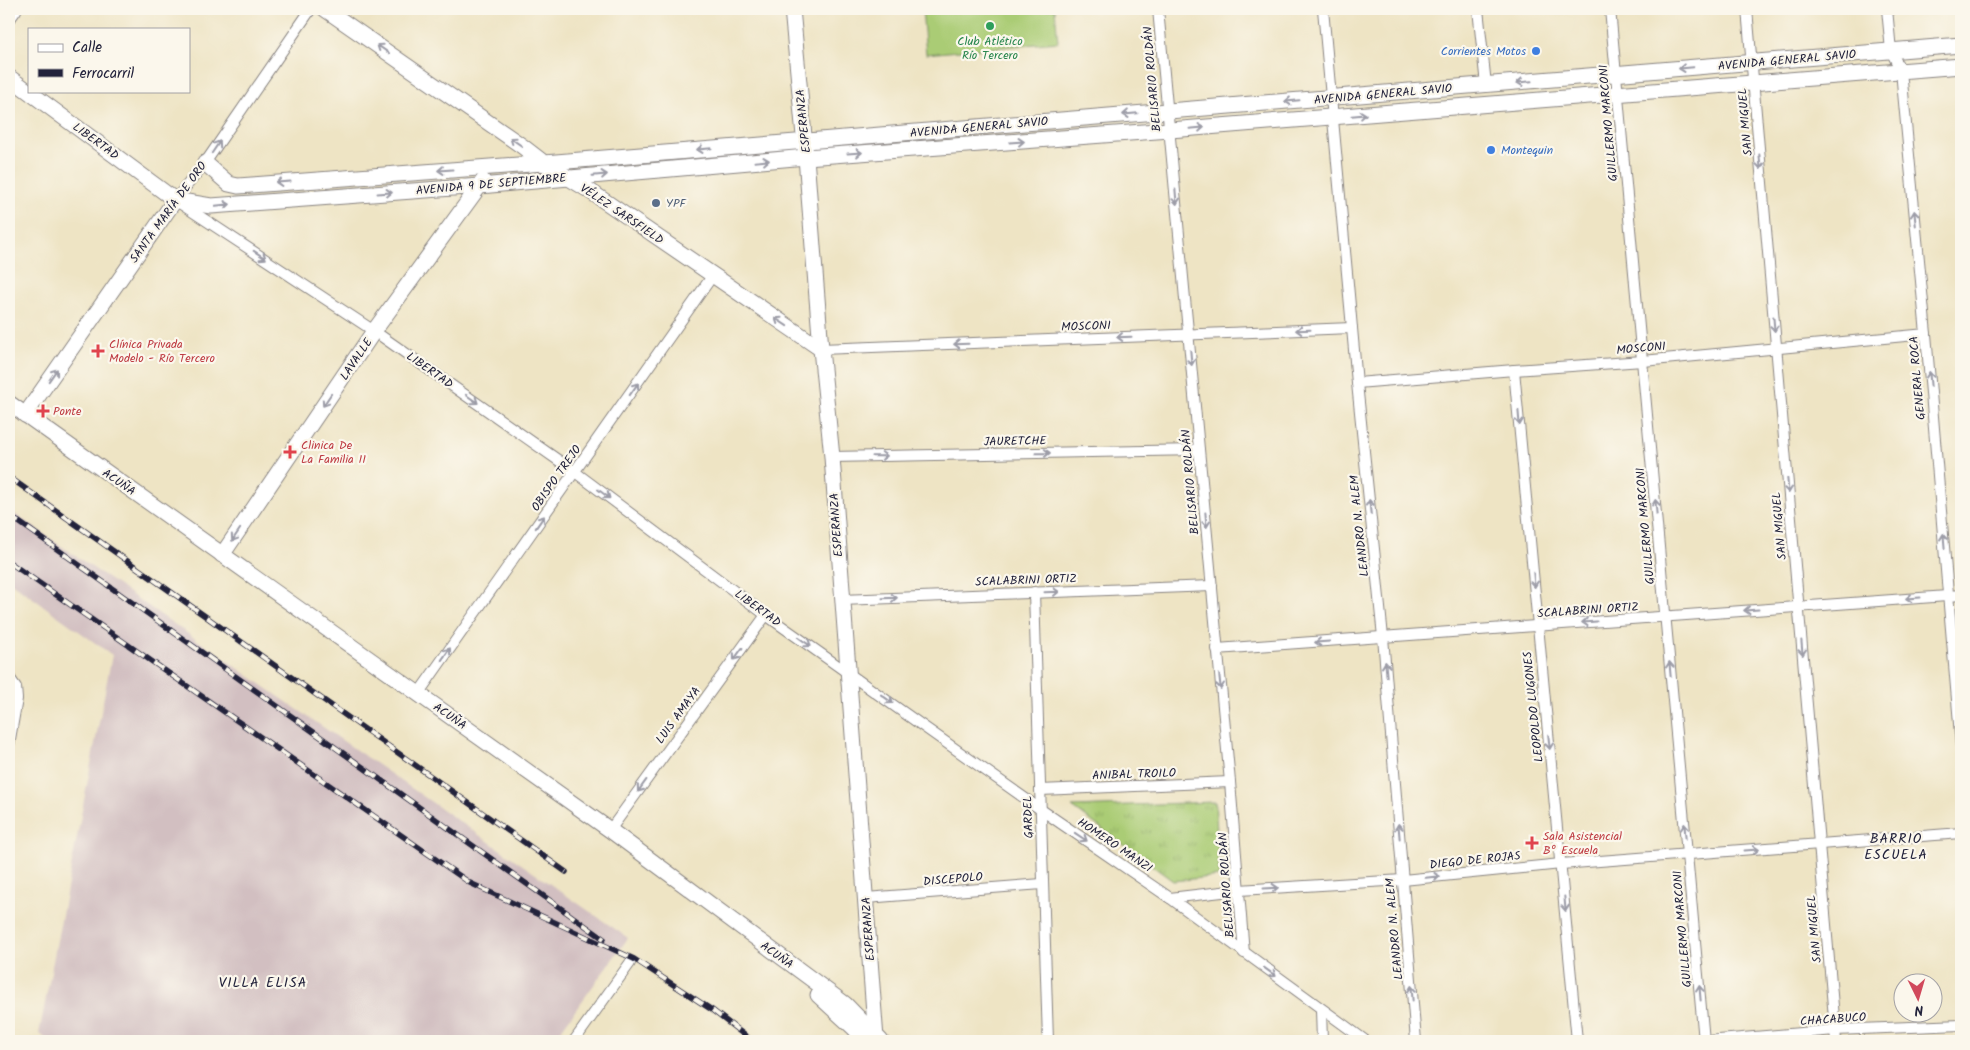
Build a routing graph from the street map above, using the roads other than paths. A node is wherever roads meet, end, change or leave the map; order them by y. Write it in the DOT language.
graph roads {
  1 [pos="14,9"];
  2 [pos="311,9"];
  3 [pos="325,9"];
  4 [pos="792,9"];
  5 [pos="1158,9"];
  6 [pos="1323,9"];
  7 [pos="1478,9"];
  8 [pos="1610,9"];
  9 [pos="1747,9"];
  10 [pos="1887,9"];
  11 [pos="9,16"];
  12 [pos="1961,45"];
  13 [pos="1891,51"];
  14 [pos="1752,63"];
  15 [pos="1961,66"];
  16 [pos="1901,71"];
  17 [pos="1616,74"];
  18 [pos="9,76"];
  19 [pos="1754,84"];
  20 [pos="1486,85"];
  21 [pos="28,90"];
  22 [pos="30,92"];
  23 [pos="1618,94"];
  24 [pos="1330,98"];
  25 [pos="1168,111"];
  26 [pos="1332,117"];
  27 [pos="1170,130"];
  28 [pos="805,140"];
  29 [pos="806,157"];
  30 [pos="204,163"];
  31 [pos="544,163"];
  32 [pos="494,166"];
  33 [pos="568,178"];
  34 [pos="480,186"];
  35 [pos="175,200"];
  36 [pos="713,275"];
  37 [pos="1352,328"];
  38 [pos="374,331"];
  39 [pos="1188,334"];
  40 [pos="1926,334"];
  41 [pos="821,349"];
  42 [pos="1776,349"];
  43 [pos="1643,361"];
  44 [pos="1514,370"];
  45 [pos="1357,383"];
  46 [pos="9,403"];
  47 [pos="25,414"];
  48 [pos="1199,450"];
  49 [pos="832,457"];
  50 [pos="575,472"];
  51 [pos="222,555"];
  52 [pos="1212,586"];
  53 [pos="1034,592"];
  54 [pos="1961,595"];
  55 [pos="1948,596"];
  56 [pos="841,600"];
  57 [pos="1798,607"];
  58 [pos="766,615"];
  59 [pos="1666,616"];
  60 [pos="1538,626"];
  61 [pos="1383,637"];
  62 [pos="1217,649"];
  63 [pos="847,671"];
  64 [pos="9,676"];
  65 [pos="418,694"];
  66 [pos="9,745"];
  67 [pos="1961,747"];
  68 [pos="1230,782"];
  69 [pos="1040,790"];
  70 [pos="1040,809"];
  71 [pos="610,830"];
  72 [pos="1961,834"];
  73 [pos="1820,845"];
  74 [pos="1687,856"];
  75 [pos="1561,864"];
  76 [pos="1403,880"];
  77 [pos="1042,884"];
  78 [pos="1239,890"];
  79 [pos="866,898"];
  80 [pos="1170,898"];
  81 [pos="1244,953"];
  82 [pos="630,963"];
  83 [pos="1321,1009"];
  84 [pos="1961,1025"];
  85 [pos="1835,1036"];
  86 [pos="874,1039"];
  87 [pos="574,1041"];
  88 [pos="1048,1041"];
  89 [pos="1322,1041"];
  90 [pos="1366,1041"];
  91 [pos="1416,1041"];
  92 [pos="1577,1041"];
  93 [pos="1706,1041"];
  1 -- 11 [label="main road"];
  30 -- 2 [label="street, SANTA MARÍA DE ORO, one-way"];
  31 -- 3 [label="main road, VÉLEZ SARSFIELD, one-way"];
  4 -- 28 [label="main road, ESPERANZA"];
  5 -- 25 [label="street, BELISARIO ROLDÁN"];
  6 -- 24 [label="street, LEANDRO N. ALEM"];
  7 -- 20 [label="street"];
  8 -- 17 [label="street, GUILLERMO MARCONI"];
  9 -- 14 [label="street, SAN MIGUEL"];
  10 -- 13 [label="street, GENERAL ROCA"];
  12 -- 13 [label="main road, AVENIDA GENERAL SAVIO"];
  13 -- 14 [label="main road, AVENIDA GENERAL SAVIO"];
  13 -- 16 [label="street, GENERAL ROCA"];
  14 -- 17 [label="main road, AVENIDA GENERAL SAVIO, one-way"];
  14 -- 19 [label="street, SAN MIGUEL"];
  15 -- 16 [label="main road, AVENIDA GENERAL SAVIO"];
  16 -- 19 [label="main road, AVENIDA GENERAL SAVIO"];
  40 -- 16 [label="street, GENERAL ROCA, one-way"];
  17 -- 20 [label="main road, AVENIDA GENERAL SAVIO, one-way"];
  17 -- 23 [label="street, GUILLERMO MARCONI"];
  18 -- 21 [label="main road, LIBERTAD"];
  19 -- 23 [label="main road, AVENIDA GENERAL SAVIO"];
  19 -- 42 [label="street, SAN MIGUEL, one-way"];
  20 -- 24 [label="main road, AVENIDA GENERAL SAVIO"];
  22 -- 35 [label="main road, LIBERTAD"];
  26 -- 23 [label="main road, AVENIDA GENERAL SAVIO, one-way"];
  23 -- 43 [label="street, GUILLERMO MARCONI"];
  24 -- 25 [label="main road, AVENIDA GENERAL SAVIO, one-way"];
  24 -- 26 [label="street, LEANDRO N. ALEM"];
  25 -- 27 [label="street, BELISARIO ROLDÁN"];
  25 -- 28 [label="main road, AVENIDA GENERAL SAVIO, one-way"];
  27 -- 26 [label="main road, AVENIDA GENERAL SAVIO, one-way"];
  26 -- 37 [label="street, LEANDRO N. ALEM"];
  29 -- 27 [label="main road, AVENIDA GENERAL SAVIO, one-way"];
  27 -- 39 [label="street, BELISARIO ROLDÁN, one-way"];
  28 -- 29 [label="main road, ESPERANZA"];
  28 -- 31 [label="main road, AVENIDA 9 DE SEPTIEMBRE, one-way"];
  33 -- 29 [label="main road, AVENIDA 9 DE SEPTIEMBRE, one-way"];
  29 -- 41 [label="main road, ESPERANZA"];
  32 -- 30 [label="main road, AVENIDA 9 DE SEPTIEMBRE, one-way"];
  30 -- 35 [label="street, SANTA MARÍA DE ORO"];
  31 -- 32 [label="main road, AVENIDA 9 DE SEPTIEMBRE"];
  31 -- 33 [label="main road, VÉLEZ SARSFIELD"];
  32 -- 34 [label="main road, LAVALLE"];
  33 -- 34 [label="main road, AVENIDA 9 DE SEPTIEMBRE"];
  33 -- 36 [label="main road, VÉLEZ SARSFIELD"];
  35 -- 34 [label="main road, AVENIDA 9 DE SEPTIEMBRE, one-way"];
  34 -- 38 [label="main road, LAVALLE"];
  35 -- 38 [label="street, LIBERTAD, one-way"];
  47 -- 35 [label="main road, SANTA MARÍA DE ORO, one-way"];
  41 -- 36 [label="main road, VÉLEZ SARSFIELD, one-way"];
  50 -- 36 [label="street, OBISPO TREJO, one-way"];
  37 -- 39 [label="street, MOSCONI, one-way"];
  37 -- 45 [label="street, LEANDRO N. ALEM"];
  38 -- 50 [label="street, LIBERTAD, one-way"];
  38 -- 51 [label="main road, LAVALLE, one-way"];
  39 -- 41 [label="street, MOSCONI, one-way"];
  39 -- 48 [label="street, BELISARIO ROLDÁN, one-way"];
  40 -- 42 [label="street, MOSCONI"];
  55 -- 40 [label="street, GENERAL ROCA, one-way"];
  41 -- 49 [label="main road, ESPERANZA"];
  42 -- 43 [label="street, MOSCONI"];
  42 -- 57 [label="street, SAN MIGUEL, one-way"];
  43 -- 44 [label="street, MOSCONI"];
  59 -- 43 [label="street, GUILLERMO MARCONI, one-way"];
  44 -- 45 [label="street, MOSCONI"];
  44 -- 60 [label="street, LEOPOLDO LUGONES, one-way"];
  61 -- 45 [label="street, LEANDRO N. ALEM, one-way"];
  46 -- 47 [label="main road, ACUÑA"];
  47 -- 51 [label="main road, ACUÑA"];
  49 -- 48 [label="street, JAURETCHE, one-way"];
  48 -- 52 [label="street, BELISARIO ROLDÁN, one-way"];
  49 -- 56 [label="main road, ESPERANZA"];
  50 -- 58 [label="street, LIBERTAD, one-way"];
  65 -- 50 [label="street, OBISPO TREJO, one-way"];
  51 -- 65 [label="main road, ACUÑA"];
  53 -- 52 [label="street, SCALABRINI ORTIZ, one-way"];
  52 -- 62 [label="street, BELISARIO ROLDÁN"];
  56 -- 53 [label="street, SCALABRINI ORTIZ, one-way"];
  53 -- 69 [label="street, GARDEL"];
  54 -- 55 [label="street, SCALABRINI ORTIZ"];
  55 -- 57 [label="street, SCALABRINI ORTIZ, one-way"];
  55 -- 67 [label="street, GENERAL ROCA"];
  56 -- 63 [label="main road, ESPERANZA"];
  57 -- 59 [label="street, SCALABRINI ORTIZ, one-way"];
  57 -- 73 [label="street, SAN MIGUEL, one-way"];
  58 -- 63 [label="street, LIBERTAD, one-way"];
  58 -- 71 [label="street, LUIS AMAYA, one-way"];
  59 -- 60 [label="street, SCALABRINI ORTIZ, one-way"];
  74 -- 59 [label="street, GUILLERMO MARCONI, one-way"];
  60 -- 61 [label="street, SCALABRINI ORTIZ"];
  60 -- 75 [label="street, LEOPOLDO LUGONES, one-way"];
  61 -- 62 [label="street, SCALABRINI ORTIZ, one-way"];
  76 -- 61 [label="street, LEANDRO N. ALEM, one-way"];
  62 -- 68 [label="street, BELISARIO ROLDÁN, one-way"];
  63 -- 70 [label="street, HOMERO MANZI, one-way"];
  63 -- 79 [label="main road, ESPERANZA"];
  64 -- 66 [label="street"];
  65 -- 71 [label="main road, ACUÑA"];
  68 -- 69 [label="street, ANIBAL TROILO"];
  68 -- 78 [label="street, BELISARIO ROLDÁN"];
  69 -- 70 [label="street, GARDEL"];
  70 -- 77 [label="street, GARDEL"];
  70 -- 80 [label="street, HOMERO MANZI, one-way"];
  71 -- 86 [label="main road, ACUÑA"];
  72 -- 73 [label="street, DIEGO DE ROJAS"];
  74 -- 73 [label="street, DIEGO DE ROJAS, one-way"];
  73 -- 85 [label="street, SAN MIGUEL"];
  74 -- 75 [label="street, DIEGO DE ROJAS"];
  93 -- 74 [label="street, GUILLERMO MARCONI, one-way"];
  76 -- 75 [label="street, DIEGO DE ROJAS, one-way"];
  75 -- 92 [label="street, LEOPOLDO LUGONES, one-way"];
  78 -- 76 [label="street, DIEGO DE ROJAS, one-way"];
  91 -- 76 [label="street, LEANDRO N. ALEM, one-way"];
  77 -- 79 [label="street, DISCEPOLO"];
  77 -- 88 [label="street, GARDEL"];
  78 -- 80 [label="street, DIEGO DE ROJAS"];
  78 -- 81 [label="street, BELISARIO ROLDÁN"];
  79 -- 86 [label="main road, ESPERANZA"];
  80 -- 81 [label="street, HOMERO MANZI"];
  81 -- 83 [label="street, HOMERO MANZI, one-way"];
  82 -- 87 [label="street"];
  83 -- 89 [label="street"];
  83 -- 90 [label="street, HOMERO MANZI"];
  84 -- 85 [label="street, CHACABUCO"];
  85 -- 93 [label="street, CHACABUCO"];
}
